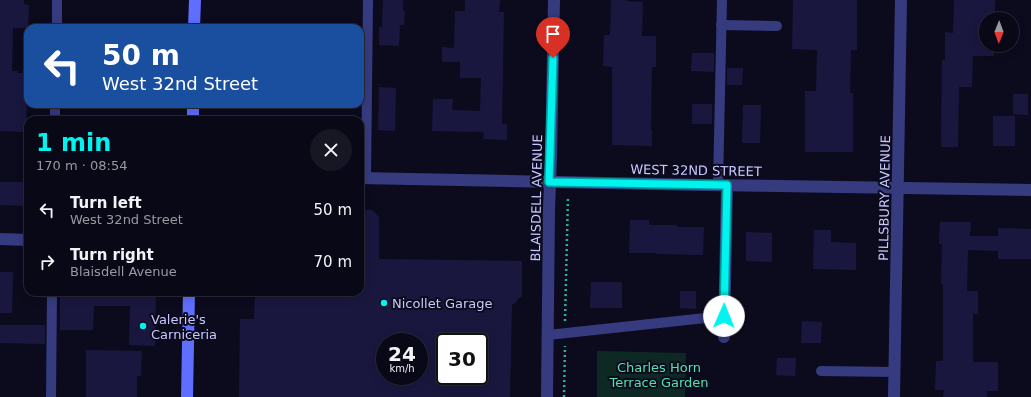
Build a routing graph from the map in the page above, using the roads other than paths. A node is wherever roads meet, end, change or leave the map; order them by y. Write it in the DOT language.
graph roads {
  1 [pos="57,0"];
  2 [pos="194,0"];
  3 [pos="368,0"];
  4 [pos="554,0"];
  5 [pos="722,0"];
  6 [pos="901,0"];
  7 [pos="57,24"];
  8 [pos="194,24"];
  9 [pos="721,24"];
  10 [pos="777,26"];
  11 [pos="364,142"];
  12 [pos="364,178"];
  13 [pos="549,182"];
  14 [pos="722,185"];
  15 [pos="898,189"];
  16 [pos="1031,190"];
  17 [pos="0,240"];
  18 [pos="24,240"];
  19 [pos="52,296"];
  20 [pos="189,296"];
  21 [pos="724,316"];
  22 [pos="548,335"];
  23 [pos="724,337"];
  24 [pos="821,371"];
  25 [pos="895,372"];
  26 [pos="51,397"];
  27 [pos="187,397"];
  28 [pos="547,397"];
  29 [pos="894,397"];
  1 -- 7 [label="lane"];
  2 -- 8 [label="main road"];
  3 -- 11 [label="lane"];
  4 -- 13 [label="street, BLAISDELL AVENUE"];
  5 -- 9 [label="lane"];
  6 -- 15 [label="street, PILLSBURY AVENUE"];
  9 -- 10 [label="lane"];
  9 -- 14 [label="lane"];
  12 -- 13 [label="street, WEST 32ND STREET"];
  13 -- 14 [label="street, WEST 32ND STREET"];
  13 -- 22 [label="street, BLAISDELL AVENUE"];
  14 -- 15 [label="street, WEST 32ND STREET"];
  14 -- 21 [label="street"];
  15 -- 16 [label="street, WEST 32ND STREET"];
  15 -- 25 [label="street, PILLSBURY AVENUE"];
  17 -- 18 [label="street"];
  19 -- 26 [label="lane"];
  20 -- 27 [label="main road"];
  21 -- 22 [label="lane"];
  21 -- 23 [label="street"];
  22 -- 28 [label="street, BLAISDELL AVENUE"];
  24 -- 25 [label="lane"];
  25 -- 29 [label="street, PILLSBURY AVENUE"];
}
